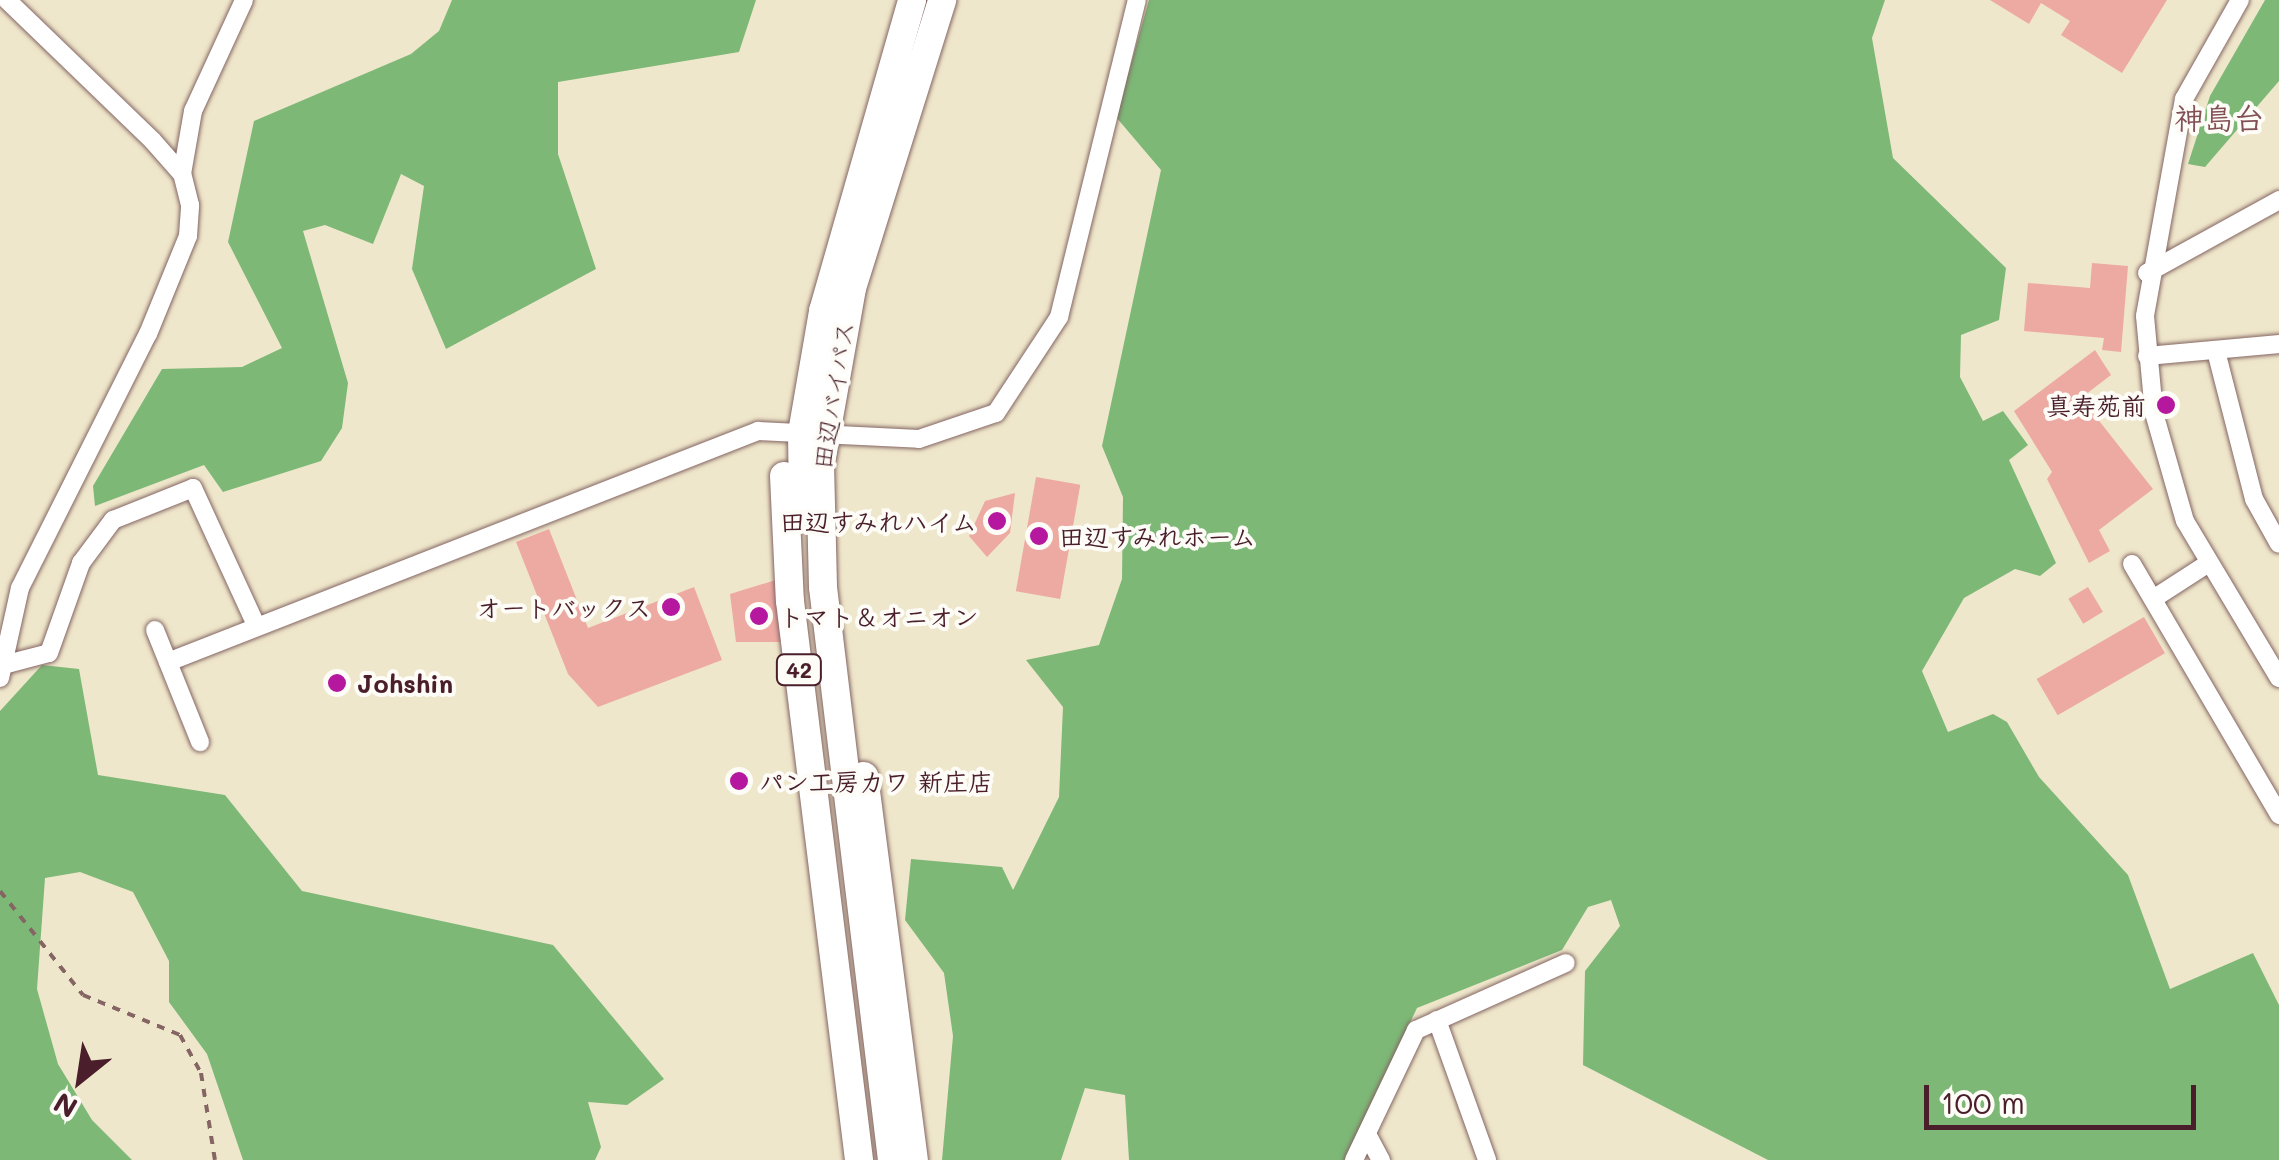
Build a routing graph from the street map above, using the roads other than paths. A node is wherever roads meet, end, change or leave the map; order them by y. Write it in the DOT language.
graph roads {
  1 [pos="7,0"];
  2 [pos="244,0"];
  3 [pos="912,0"];
  4 [pos="942,0"];
  5 [pos="1137,0"];
  6 [pos="2240,0"];
  7 [pos="182,174"];
  8 [pos="2279,200"];
  9 [pos="2147,273"];
  10 [pos="2279,344"];
  11 [pos="2216,351"];
  12 [pos="2147,356"];
  13 [pos="813,433"];
  14 [pos="2279,544"];
  15 [pos="2132,564"];
  16 [pos="2207,564"];
  17 [pos="2153,599"];
  18 [pos="256,625"];
  19 [pos="155,630"];
  20 [pos="168,662"];
  21 [pos="4,671"];
  22 [pos="2279,678"];
  23 [pos="200,742"];
  24 [pos="2279,815"];
  25 [pos="850,873"];
  26 [pos="1566,964"];
  27 [pos="1437,1020"];
  28 [pos="1367,1134"];
  29 [pos="859,1160"];
  30 [pos="880,1160"];
  31 [pos="892,1160"];
  32 [pos="914,1160"];
  33 [pos="1354,1160"];
  34 [pos="1381,1160"];
  35 [pos="1488,1160"];
  1 -- 7 [label="street"];
  2 -- 7 [label="street"];
  3 -- 13 [label="highway, 42"];
  4 -- 13 [label="highway, 田辺バイパス / 42"];
  5 -- 13 [label="street"];
  6 -- 9 [label="street"];
  7 -- 21 [label="street"];
  8 -- 9 [label="street"];
  9 -- 12 [label="street"];
  10 -- 11 [label="street"];
  11 -- 12 [label="street"];
  11 -- 14 [label="street"];
  12 -- 16 [label="street"];
  13 -- 18 [label="street"];
  13 -- 25 [label="highway, 田辺バイパス / 42"];
  13 -- 29 [label="highway, 42"];
  13 -- 32 [label="highway, 42"];
  15 -- 17 [label="street"];
  16 -- 17 [label="street"];
  16 -- 22 [label="street"];
  17 -- 24 [label="street"];
  18 -- 20 [label="street"];
  18 -- 21 [label="street"];
  19 -- 20 [label="street"];
  20 -- 23 [label="street"];
  25 -- 30 [label="highway, 田辺バイパス / 42"];
  25 -- 31 [label="highway, 田辺バイパス / 42"];
  26 -- 27 [label="street"];
  27 -- 28 [label="street"];
  27 -- 35 [label="street"];
  28 -- 33 [label="street"];
  28 -- 34 [label="street"];
}
